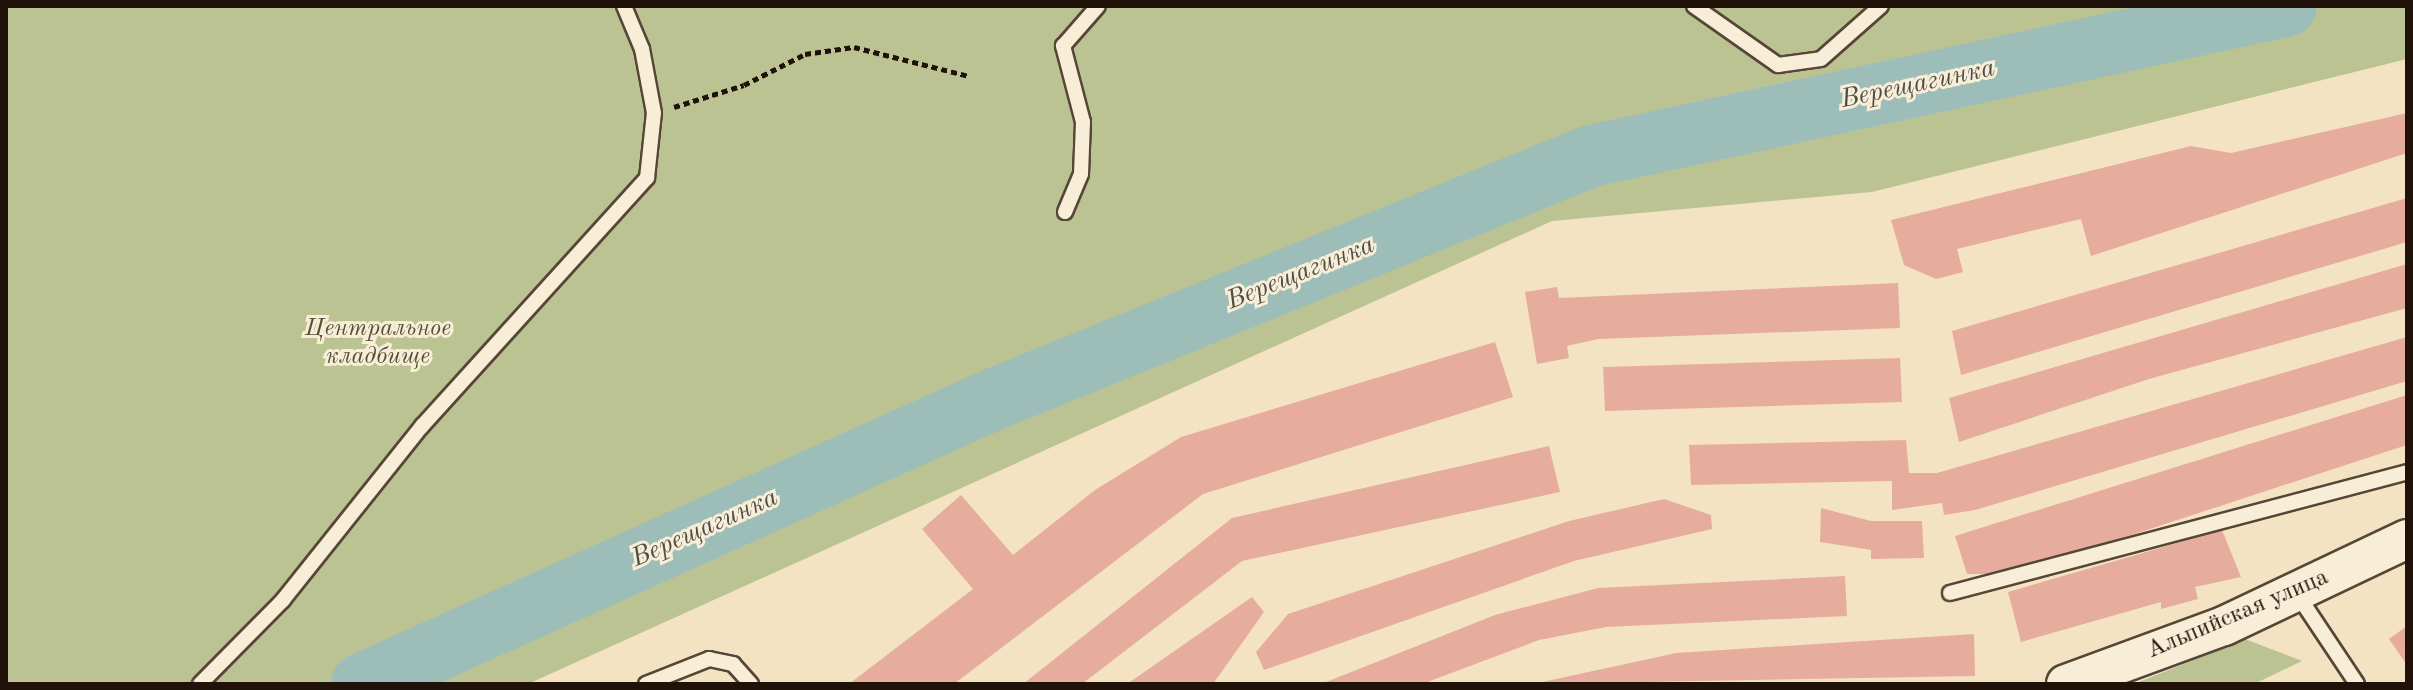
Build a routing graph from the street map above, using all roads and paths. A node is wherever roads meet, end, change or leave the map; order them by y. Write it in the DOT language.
graph roads {
  1 [pos="624,6"];
  2 [pos="1098,6"];
  3 [pos="1694,6"];
  4 [pos="1881,6"];
  5 [pos="969,76"];
  6 [pos="654,113"];
  7 [pos="1065,212"];
  8 [pos="2407,472"];
  9 [pos="2407,539"];
  10 [pos="2296,592"];
  11 [pos="1950,593"];
  12 [pos="200,684"];
  13 [pos="646,684"];
  14 [pos="751,684"];
  15 [pos="2066,684"];
  16 [pos="2357,684"];
  1 -- 6 [label="lane"];
  2 -- 7 [label="lane"];
  3 -- 4 [label="lane"];
  5 -- 6 [label="path"];
  6 -- 12 [label="lane"];
  8 -- 11 [label="lane"];
  9 -- 10 [label="street, Альпийская улица"];
  10 -- 15 [label="street, Альпийская улица"];
  10 -- 16 [label="lane"];
  13 -- 14 [label="lane"];
}
